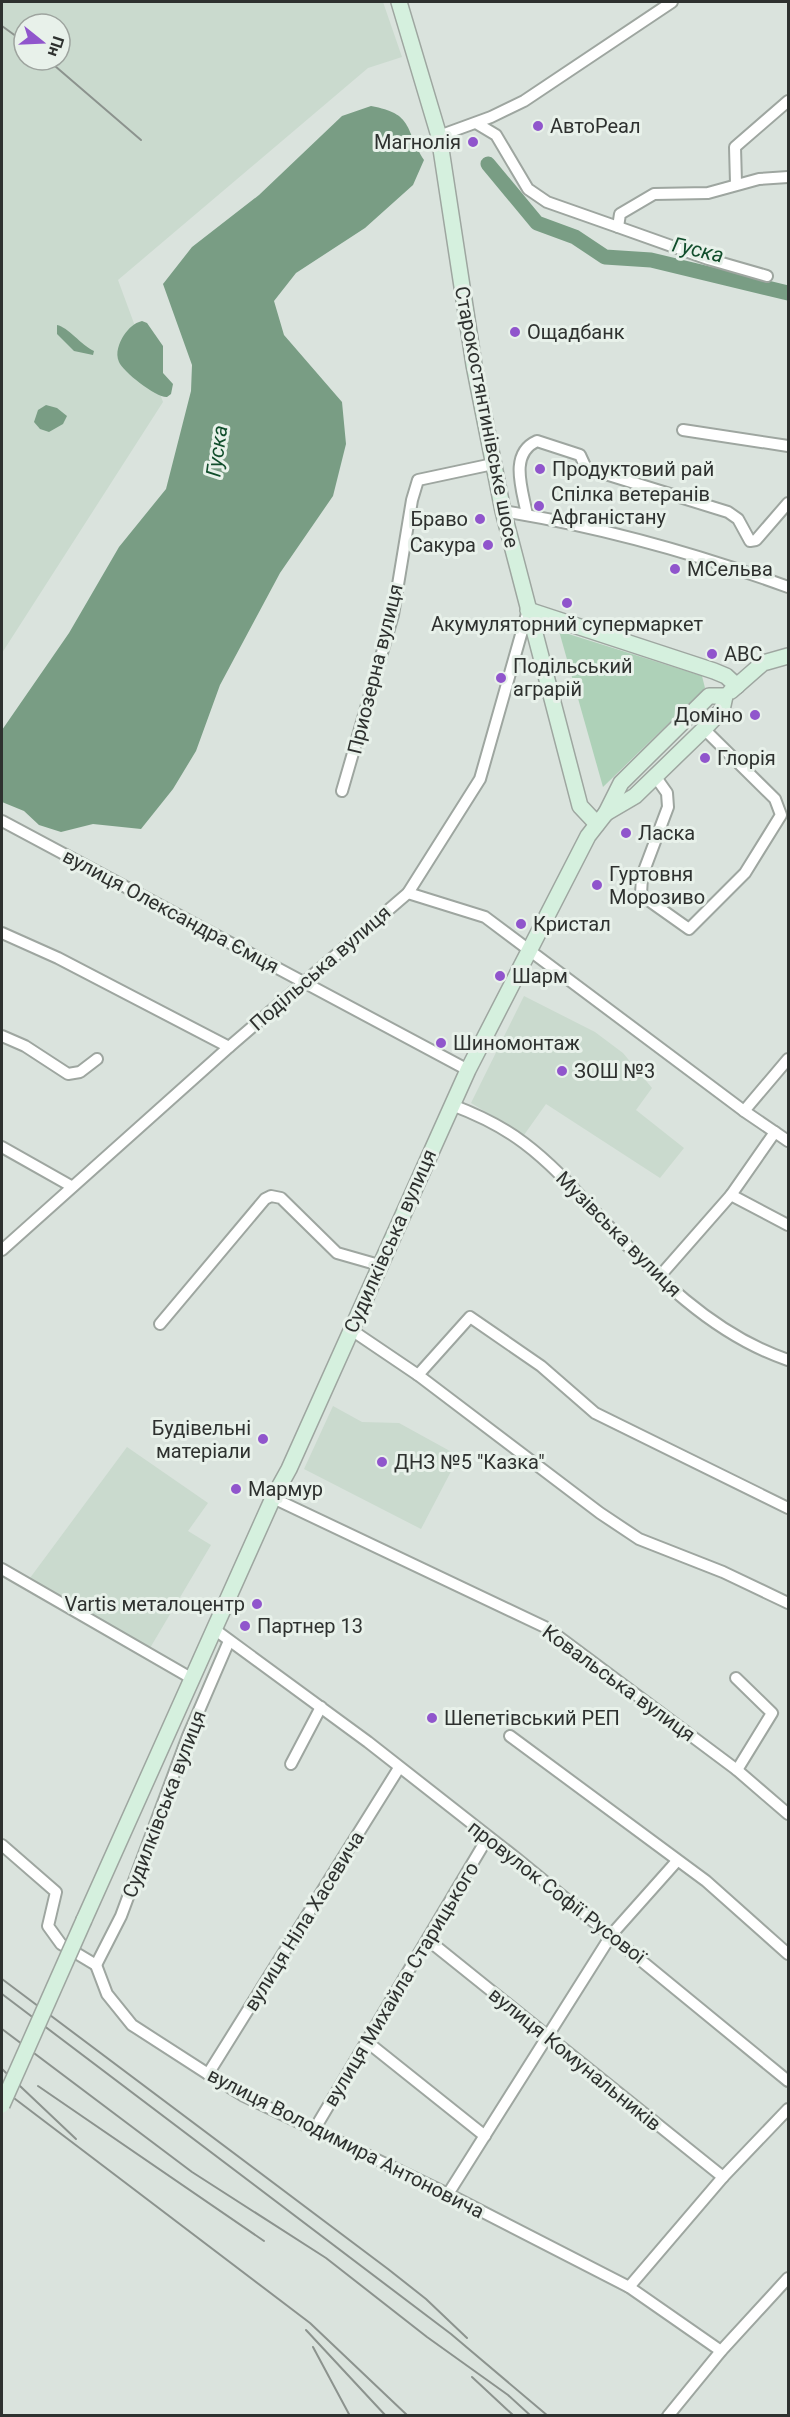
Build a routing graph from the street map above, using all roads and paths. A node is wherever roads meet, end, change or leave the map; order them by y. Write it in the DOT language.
graph roads {
  1 [pos="399,2"];
  2 [pos="672,2"];
  3 [pos="789,101"];
  4 [pos="476,123"];
  5 [pos="440,136"];
  6 [pos="789,177"];
  7 [pos="736,183"];
  8 [pos="618,227"];
  9 [pos="766,276"];
  10 [pos="683,430"];
  11 [pos="789,446"];
  12 [pos="493,464"];
  13 [pos="789,503"];
  14 [pos="503,511"];
  15 [pos="527,515"];
  16 [pos="789,587"];
  17 [pos="528,610"];
  18 [pos="789,656"];
  19 [pos="737,686"];
  20 [pos="725,696"];
  21 [pos="704,729"];
  22 [pos="655,776"];
  23 [pos="342,791"];
  24 [pos="785,816"];
  25 [pos="602,819"];
  26 [pos="2,821"];
  27 [pos="408,892"];
  28 [pos="2,933"];
  29 [pos="530,948"];
  30 [pos="305,983"];
  31 [pos="3,1041"];
  32 [pos="229,1047"];
  33 [pos="97,1059"];
  34 [pos="789,1059"];
  35 [pos="468,1070"];
  36 [pos="452,1105"];
  37 [pos="744,1111"];
  38 [pos="775,1132"];
  39 [pos="789,1141"];
  40 [pos="2,1147"];
  41 [pos="71,1186"];
  42 [pos="732,1195"];
  43 [pos="789,1225"];
  44 [pos="2,1250"];
  45 [pos="379,1264"];
  46 [pos="659,1277"];
  47 [pos="160,1324"];
  48 [pos="350,1329"];
  49 [pos="789,1360"];
  50 [pos="418,1375"];
  51 [pos="273,1498"];
  52 [pos="789,1508"];
  53 [pos="2,1569"];
  54 [pos="789,1603"];
  55 [pos="214,1629"];
  56 [pos="229,1641"];
  57 [pos="191,1678"];
  58 [pos="736,1678"];
  59 [pos="321,1707"];
  60 [pos="510,1736"];
  61 [pos="291,1764"];
  62 [pos="399,1768"];
  63 [pos="737,1770"];
  64 [pos="789,1814"];
  65 [pos="488,1837"];
  66 [pos="2,1845"];
  67 [pos="677,1861"];
  68 [pos="612,1934"];
  69 [pos="428,1940"];
  70 [pos="789,1954"];
  71 [pos="96,1965"];
  72 [pos="548,2036"];
  73 [pos="366,2041"];
  74 [pos="208,2074"];
  75 [pos="789,2081"];
  76 [pos="2,2105"];
  77 [pos="789,2109"];
  78 [pos="315,2130"];
  79 [pos="485,2136"];
  80 [pos="723,2177"];
  81 [pos="448,2194"];
  82 [pos="788,2280"];
  83 [pos="629,2287"];
  84 [pos="722,2351"];
  85 [pos="668,2415"];
  1 -- 5 [label="main road, Старокостянтинівське шосе"];
  2 -- 4 [label="street"];
  3 -- 7 [label="street"];
  4 -- 5 [label="street"];
  4 -- 8 [label="street"];
  5 -- 12 [label="main road, Старокостянтинівське шосе"];
  6 -- 7 [label="street"];
  7 -- 8 [label="street"];
  8 -- 9 [label="street"];
  10 -- 11 [label="street"];
  12 -- 14 [label="main road, Старокостянтинівське шосе"];
  12 -- 23 [label="street, Приозерна вулиця"];
  13 -- 15 [label="street"];
  14 -- 15 [label="street"];
  14 -- 17 [label="main road, Старокостянтинівське шосе"];
  15 -- 16 [label="street"];
  17 -- 19 [label="main road"];
  17 -- 25 [label="main road, Старокостянтинівське шосе"];
  17 -- 27 [label="street, Подільська вулиця"];
  18 -- 19 [label="main road"];
  19 -- 20 [label="main road"];
  20 -- 21 [label="main road, Судилківська вулиця"];
  20 -- 25 [label="main road, Судилківська вулиця"];
  21 -- 22 [label="main road, Судилківська вулиця"];
  21 -- 24 [label="street"];
  22 -- 24 [label="street"];
  22 -- 25 [label="main road, Судилківська вулиця"];
  25 -- 29 [label="main road, Судилківська вулиця"];
  26 -- 30 [label="street, вулиця Олександра Ємця"];
  27 -- 29 [label="street"];
  27 -- 30 [label="street, Подільська вулиця"];
  28 -- 32 [label="street"];
  29 -- 35 [label="main road, Судилківська вулиця"];
  29 -- 37 [label="street"];
  30 -- 32 [label="street, Подільська вулиця"];
  30 -- 35 [label="street, вулиця Олександра Ємця"];
  31 -- 33 [label="street"];
  32 -- 41 [label="street, Подільська вулиця"];
  34 -- 37 [label="street"];
  35 -- 36 [label="main road, Судилківська вулиця"];
  36 -- 45 [label="main road, Судилківська вулиця"];
  36 -- 46 [label="street, Музівська вулиця"];
  37 -- 38 [label="street"];
  38 -- 39 [label="street"];
  38 -- 42 [label="street"];
  40 -- 41 [label="street"];
  41 -- 44 [label="street, Подільська вулиця"];
  42 -- 43 [label="street"];
  42 -- 46 [label="street"];
  45 -- 47 [label="street"];
  45 -- 48 [label="main road, Судилківська вулиця"];
  46 -- 49 [label="street, Музівська вулиця"];
  48 -- 50 [label="street"];
  48 -- 51 [label="main road, Судилківська вулиця"];
  50 -- 52 [label="street"];
  50 -- 54 [label="street"];
  51 -- 55 [label="main road, Судилківська вулиця"];
  51 -- 63 [label="street, Ковальська вулиця"];
  53 -- 57 [label="street"];
  55 -- 56 [label="street, провулок Софії Русової"];
  55 -- 57 [label="main road, Судилківська вулиця"];
  56 -- 59 [label="street, провулок Софії Русової"];
  56 -- 71 [label="street, Судилківська вулиця"];
  57 -- 76 [label="main road, Судилківська вулиця, bridge"];
  58 -- 63 [label="street"];
  59 -- 61 [label="street"];
  59 -- 62 [label="street, провулок Софії Русової"];
  60 -- 67 [label="street"];
  62 -- 65 [label="street, провулок Софії Русової"];
  62 -- 74 [label="street, вулиця Ніла Хасевича"];
  63 -- 64 [label="street, Ковальська вулиця"];
  65 -- 68 [label="street, провулок Софії Русової"];
  65 -- 69 [label="street, вулиця Михайла Старицького"];
  66 -- 71 [label="street"];
  67 -- 68 [label="street"];
  67 -- 70 [label="street"];
  68 -- 72 [label="street"];
  68 -- 75 [label="street, провулок Софії Русової"];
  69 -- 72 [label="street, вулиця Комунальників"];
  69 -- 73 [label="street, вулиця Михайла Старицького"];
  71 -- 74 [label="street, вулиця Володимира Антоновича"];
  72 -- 79 [label="street"];
  72 -- 80 [label="street, вулиця Комунальників"];
  73 -- 78 [label="street, вулиця Михайла Старицького"];
  73 -- 79 [label="street"];
  74 -- 78 [label="street, вулиця Володимира Антоновича"];
  77 -- 80 [label="street"];
  78 -- 81 [label="street, вулиця Володимира Антоновича"];
  79 -- 81 [label="street"];
  80 -- 83 [label="street"];
  81 -- 83 [label="street, вулиця Володимира Антоновича"];
  82 -- 84 [label="street"];
  83 -- 84 [label="street, вулиця Володимира Антоновича"];
  84 -- 85 [label="street"];
}
